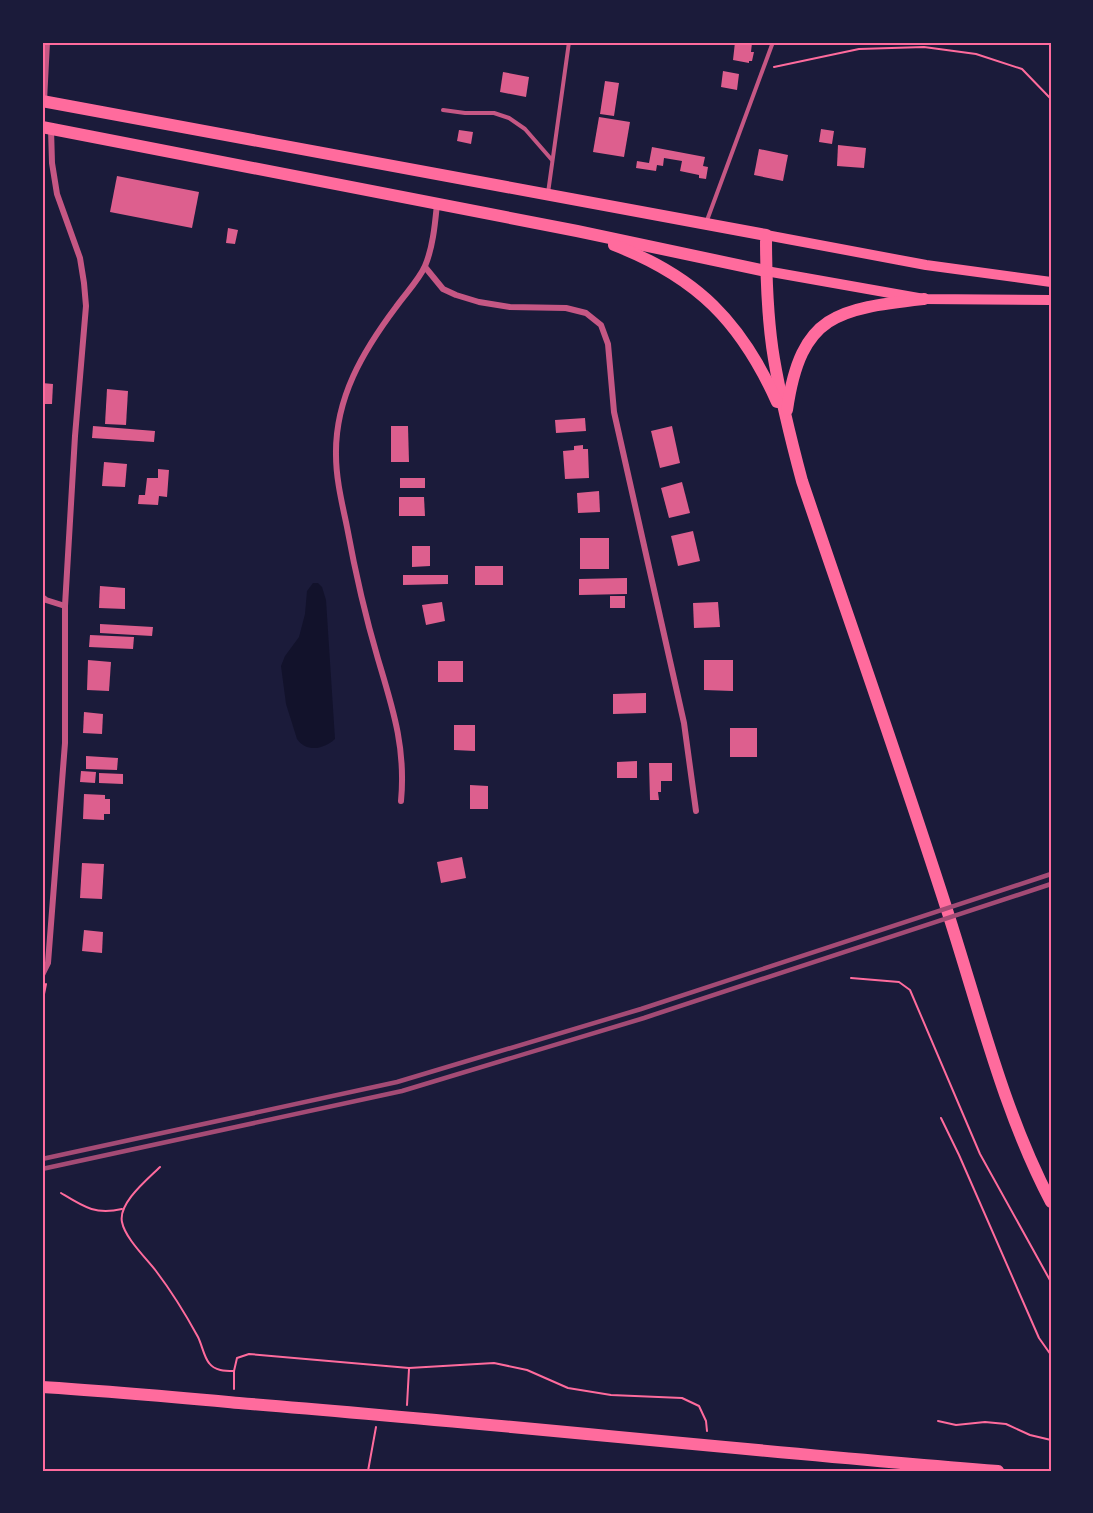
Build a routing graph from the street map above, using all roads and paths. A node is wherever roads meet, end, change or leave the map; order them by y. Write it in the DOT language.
graph roads {
  1 [pos="48,42"];
  2 [pos="569,42"];
  3 [pos="773,42"];
  4 [pos="764,69"];
  5 [pos="1051,99"];
  6 [pos="43,101"];
  7 [pos="443,110"];
  8 [pos="46,128"];
  9 [pos="552,161"];
  10 [pos="548,194"];
  11 [pos="437,203"];
  12 [pos="705,224"];
  13 [pos="577,231"];
  14 [pos="766,235"];
  15 [pos="425,267"];
  16 [pos="766,272"];
  17 [pos="1051,282"];
  18 [pos="924,299"];
  19 [pos="1051,300"];
  20 [pos="785,420"];
  21 [pos="42,597"];
  22 [pos="65,606"];
  23 [pos="401,801"];
  24 [pos="696,811"];
  25 [pos="42,975"];
  26 [pos="851,978"];
  27 [pos="941,1118"];
  28 [pos="160,1167"];
  29 [pos="61,1193"];
  30 [pos="1051,1202"];
  31 [pos="122,1209"];
  32 [pos="1051,1282"];
  33 [pos="1051,1355"];
  34 [pos="409,1368"];
  35 [pos="234,1371"];
  36 [pos="42,1387"];
  37 [pos="234,1402"];
  38 [pos="378,1414"];
  39 [pos="407,1417"];
  40 [pos="938,1421"];
  41 [pos="1051,1440"];
  42 [pos="707,1446"];
  43 [pos="368,1471"];
  44 [pos="998,1471"];
  1 -- 6 [label="street"];
  2 -- 9 [label="lane"];
  3 -- 4 [label="lane"];
  4 -- 5 [label="path"];
  4 -- 12 [label="lane"];
  6 -- 10 [label="main road"];
  7 -- 9 [label="lane"];
  8 -- 11 [label="main road"];
  8 -- 22 [label="street"];
  9 -- 10 [label="lane"];
  10 -- 12 [label="main road"];
  11 -- 13 [label="main road"];
  11 -- 15 [label="street"];
  12 -- 14 [label="main road"];
  13 -- 16 [label="main road"];
  13 -- 20 [label="main road"];
  14 -- 16 [label="main road"];
  14 -- 17 [label="main road"];
  15 -- 23 [label="street"];
  15 -- 24 [label="street"];
  16 -- 18 [label="main road"];
  16 -- 20 [label="main road"];
  18 -- 19 [label="main road"];
  18 -- 20 [label="main road"];
  20 -- 30 [label="main road"];
  21 -- 22 [label="street"];
  22 -- 25 [label="street"];
  26 -- 32 [label="path"];
  27 -- 33 [label="path"];
  28 -- 31 [label="path"];
  29 -- 31 [label="path"];
  31 -- 35 [label="path"];
  34 -- 35 [label="path"];
  34 -- 39 [label="path"];
  34 -- 42 [label="path"];
  35 -- 37 [label="path"];
  36 -- 37 [label="main road"];
  37 -- 38 [label="main road"];
  38 -- 39 [label="main road"];
  38 -- 43 [label="path"];
  39 -- 42 [label="main road"];
  40 -- 41 [label="path"];
  42 -- 44 [label="main road"];
}
